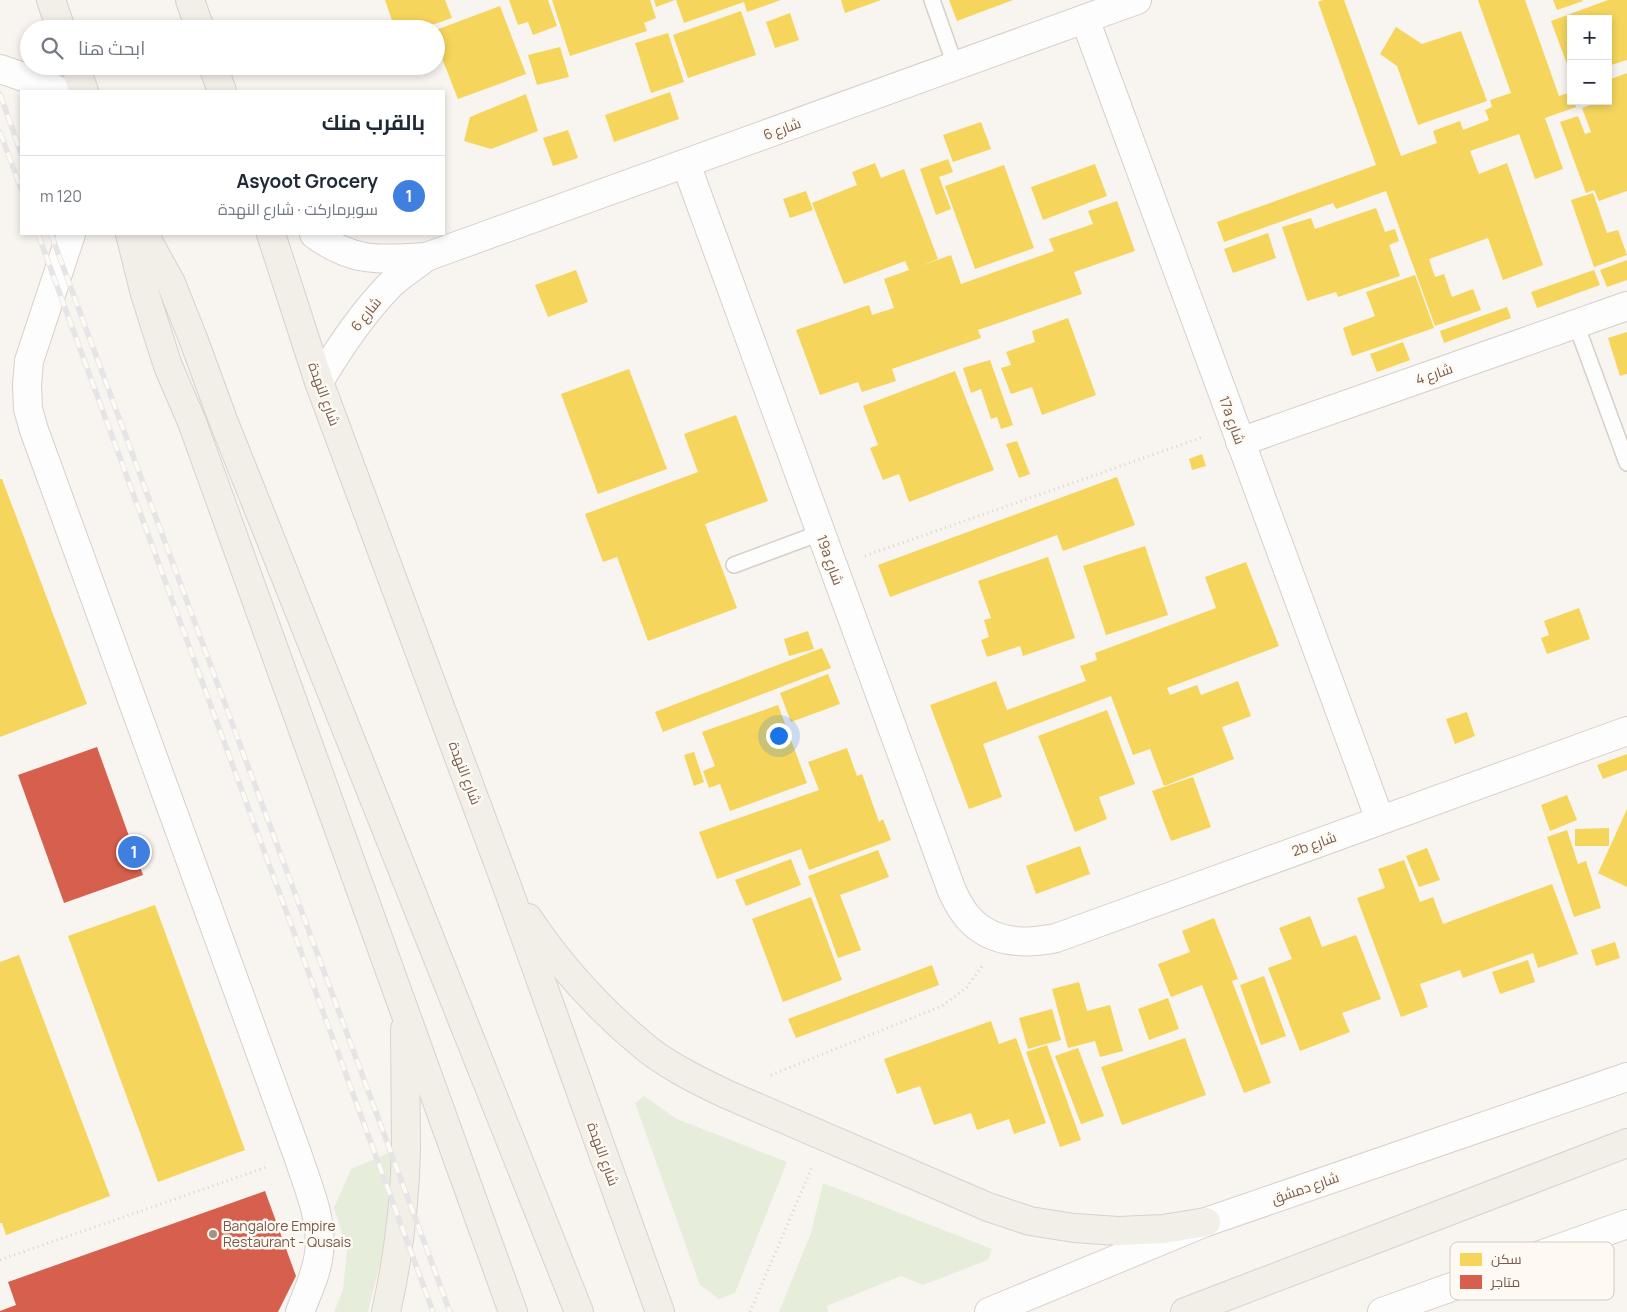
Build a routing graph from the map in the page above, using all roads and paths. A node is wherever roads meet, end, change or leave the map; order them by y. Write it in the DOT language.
graph roads {
  1 [pos="51,0"];
  2 [pos="190,0"];
  3 [pos="932,0"];
  4 [pos="1138,0"];
  5 [pos="1085,19"];
  6 [pos="58,20"];
  7 [pos="197,20"];
  8 [pos="955,65"];
  9 [pos="0,69"];
  10 [pos="78,75"];
  11 [pos="216,75"];
  12 [pos="57,90"];
  13 [pos="84,90"];
  14 [pos="222,90"];
  15 [pos="686,164"];
  16 [pos="70,235"];
  17 [pos="130,235"];
  18 [pos="145,235"];
  19 [pos="271,235"];
  20 [pos="316,235"];
  21 [pos="426,258"];
  22 [pos="1627,306"];
  23 [pos="1576,324"];
  24 [pos="319,382"];
  25 [pos="1237,434"];
  26 [pos="1627,463"];
  27 [pos="820,533"];
  28 [pos="734,565"];
  29 [pos="833,567"];
  30 [pos="1627,732"];
  31 [pos="1380,820"];
  32 [pos="508,889"];
  33 [pos="999,938"];
  34 [pos="404,1008"];
  35 [pos="1627,1077"];
  36 [pos="726,1094"];
  37 [pos="826,1137"];
  38 [pos="1627,1144"];
  39 [pos="298,1156"];
  40 [pos="1206,1222"];
  41 [pos="1627,1224"];
  42 [pos="1577,1242"];
  43 [pos="0,1260"];
  44 [pos="1450,1288"];
  45 [pos="300,1312"];
  46 [pos="386,1312"];
  47 [pos="513,1312"];
  48 [pos="579,1312"];
  49 [pos="660,1312"];
  50 [pos="750,1312"];
  51 [pos="989,1312"];
  52 [pos="1185,1312"];
  53 [pos="1382,1312"];
  1 -- 6 [label="main road"];
  2 -- 7 [label="main road"];
  3 -- 8 [label="lane"];
  4 -- 5 [label="street, شارع 6"];
  5 -- 8 [label="street, شارع 6"];
  5 -- 25 [label="street, 17a شارع"];
  8 -- 15 [label="street, شارع 6"];
  9 -- 12 [label="street"];
  10 -- 13 [label="main road"];
  11 -- 14 [label="main road"];
  15 -- 21 [label="street, شارع 6"];
  15 -- 27 [label="street, 19a شارع"];
  16 -- 39 [label="street"];
  17 -- 34 [label="main road"];
  18 -- 48 [label="main road"];
  19 -- 24 [label="main road, شارع النهدة"];
  20 -- 21 [label="street, شارع 6"];
  21 -- 24 [label="street, شارع 6"];
  22 -- 23 [label="street, شارع 4"];
  23 -- 25 [label="street, شارع 4"];
  23 -- 26 [label="lane"];
  24 -- 32 [label="main road, شارع النهدة"];
  25 -- 29 [label="path"];
  25 -- 31 [label="street, 17a شارع"];
  27 -- 28 [label="lane"];
  27 -- 29 [label="street, 19a شارع"];
  29 -- 33 [label="street, 19a شارع"];
  30 -- 31 [label="street, 2b شارع"];
  31 -- 33 [label="street, 2b شارع"];
  32 -- 36 [label="main road"];
  32 -- 49 [label="main road, شارع النهدة"];
  33 -- 36 [label="path"];
  34 -- 46 [label="main road"];
  34 -- 47 [label="main road"];
  35 -- 40 [label="street, شارع دمشق"];
  36 -- 37 [label="main road"];
  37 -- 40 [label="main road"];
  37 -- 50 [label="path"];
  38 -- 52 [label="main road"];
  39 -- 43 [label="path"];
  39 -- 45 [label="street"];
  40 -- 51 [label="street, شارع دمشق"];
  41 -- 42 [label="street"];
  44 -- 53 [label="street"];
}
